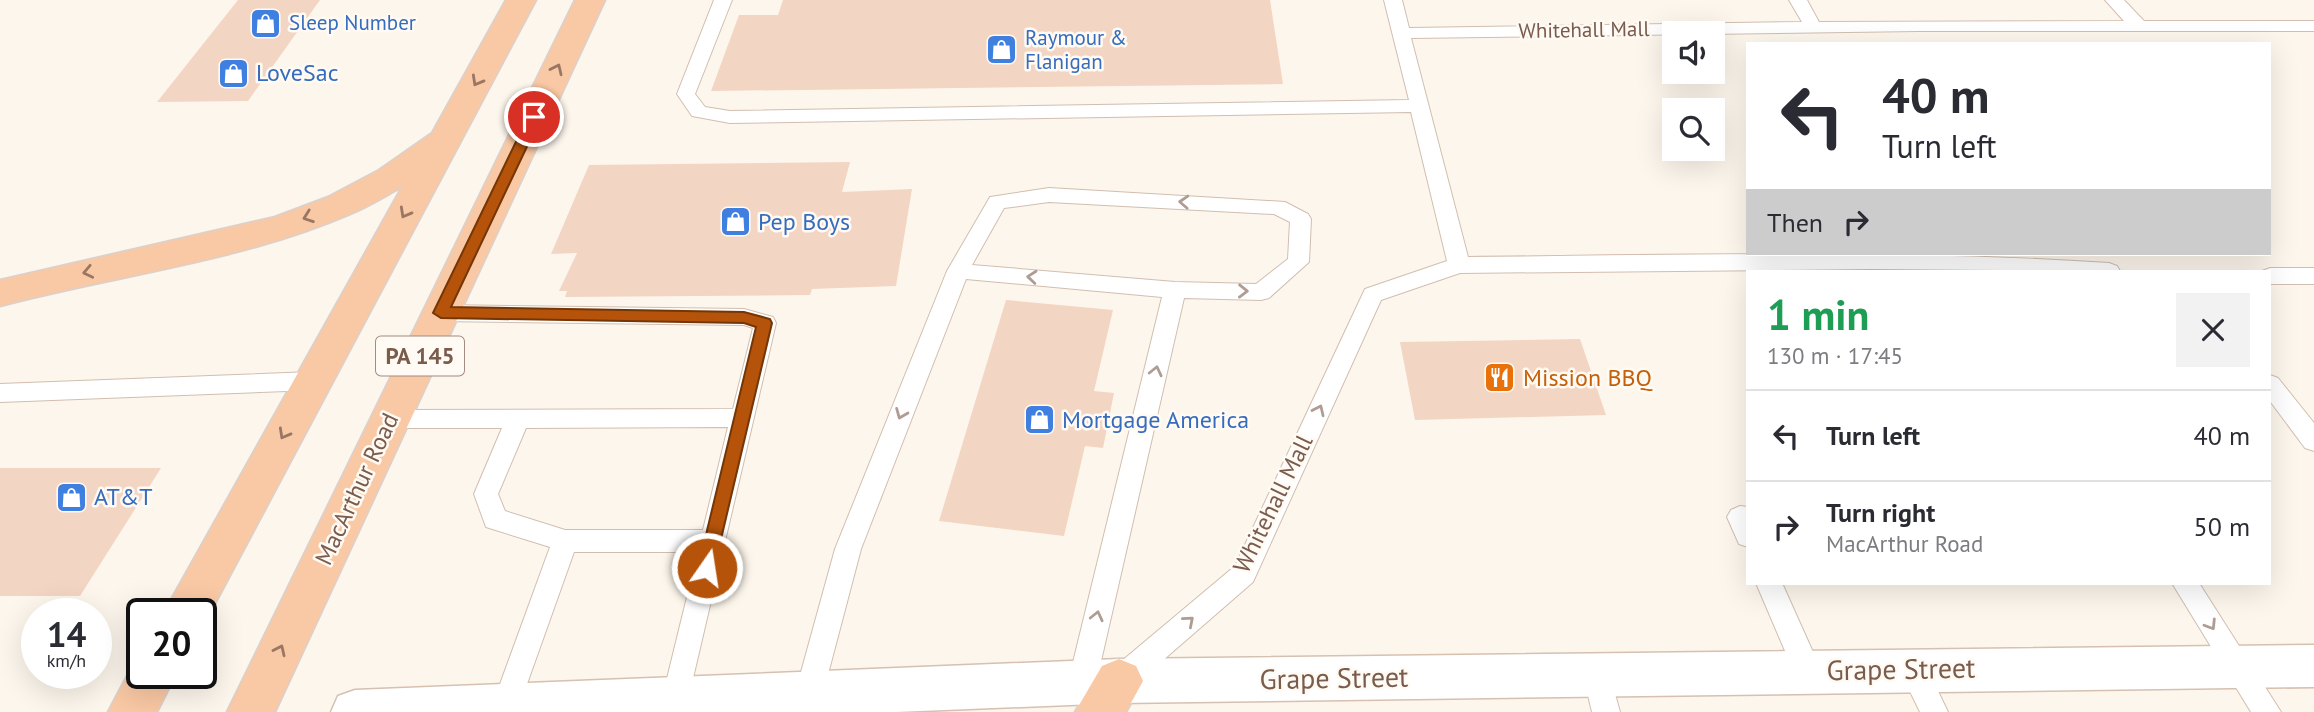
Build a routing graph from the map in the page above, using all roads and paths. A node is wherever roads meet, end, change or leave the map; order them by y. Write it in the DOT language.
graph roads {
  1 [pos="521,0"];
  2 [pos="590,0"];
  3 [pos="723,0"];
  4 [pos="1393,0"];
  5 [pos="1798,0"];
  6 [pos="2114,0"];
  7 [pos="2138,25"];
  8 [pos="2314,26"];
  9 [pos="1813,27"];
  10 [pos="1401,33"];
  11 [pos="1418,106"];
  12 [pos="449,131"];
  13 [pos="1459,265"];
  14 [pos="1761,266"];
  15 [pos="1874,266"];
  16 [pos="1997,267"];
  17 [pos="2081,270"];
  18 [pos="958,271"];
  19 [pos="2271,276"];
  20 [pos="2314,276"];
  21 [pos="1175,290"];
  22 [pos="0,293"];
  23 [pos="441,313"];
  24 [pos="313,382"];
  25 [pos="2271,385"];
  26 [pos="0,393"];
  27 [pos="518,418"];
  28 [pos="742,418"];
  29 [pos="390,419"];
  30 [pos="2314,441"];
  31 [pos="1746,518"];
  32 [pos="1746,531"];
  33 [pos="565,541"];
  34 [pos="713,541"];
  35 [pos="1770,585"];
  36 [pos="2186,585"];
  37 [pos="195,598"];
  38 [pos="2314,666"];
  39 [pos="2238,667"];
  40 [pos="1913,669"];
  41 [pos="1807,670"];
  42 [pos="145,689"];
  43 [pos="1100,692"];
  44 [pos="1601,693"];
  45 [pos="676,699"];
  46 [pos="807,703"];
  47 [pos="506,706"];
  48 [pos="132,712"];
  49 [pos="251,712"];
  50 [pos="355,712"];
  51 [pos="1934,712"];
  52 [pos="2267,712"];
  1 -- 12 [label="highway, PA 145, one-way"];
  23 -- 2 [label="highway, MacArthur Road / PA 145, one-way"];
  3 -- 11 [label="lane"];
  4 -- 10 [label="lane"];
  5 -- 9 [label="lane"];
  6 -- 7 [label="lane"];
  7 -- 8 [label="lane, Whitehall Mall"];
  7 -- 9 [label="lane, Whitehall Mall"];
  9 -- 10 [label="lane, Whitehall Mall"];
  10 -- 11 [label="lane"];
  11 -- 13 [label="lane"];
  12 -- 22 [label="highway, one-way"];
  12 -- 24 [label="highway, PA 145, one-way"];
  13 -- 14 [label="lane, Whitehall Mall"];
  43 -- 13 [label="lane, Whitehall Mall, one-way"];
  14 -- 15 [label="lane, Whitehall Mall"];
  15 -- 16 [label="lane, Whitehall Mall"];
  16 -- 17 [label="lane, Whitehall Mall"];
  21 -- 18 [label="lane, one-way"];
  21 -- 18 [label="lane, one-way"];
  18 -- 46 [label="lane, one-way"];
  19 -- 20 [label="lane"];
  43 -- 21 [label="lane, one-way"];
  23 -- 28 [label="lane"];
  23 -- 29 [label="highway, MacArthur Road / PA 145"];
  24 -- 26 [label="lane"];
  24 -- 37 [label="highway, PA 145, one-way"];
  25 -- 30 [label="lane"];
  27 -- 28 [label="lane"];
  27 -- 29 [label="lane"];
  27 -- 33 [label="lane"];
  28 -- 34 [label="lane"];
  49 -- 29 [label="highway, MacArthur Road / PA 145, one-way"];
  31 -- 32 [label="lane"];
  33 -- 34 [label="lane"];
  33 -- 47 [label="lane"];
  34 -- 45 [label="lane"];
  35 -- 41 [label="lane"];
  36 -- 39 [label="lane, one-way"];
  38 -- 39 [label="main road, Grape Street"];
  39 -- 40 [label="main road, Grape Street"];
  39 -- 52 [label="lane"];
  40 -- 41 [label="main road, Grape Street"];
  40 -- 51 [label="lane"];
  41 -- 44 [label="main road, Grape Street"];
  42 -- 48 [label="highway"];
  43 -- 44 [label="main road, Grape Street"];
  43 -- 46 [label="main road, Grape Street"];
  45 -- 46 [label="main road, Grape Street"];
  45 -- 47 [label="main road, Grape Street"];
  47 -- 50 [label="main road, Grape Street"];
}
